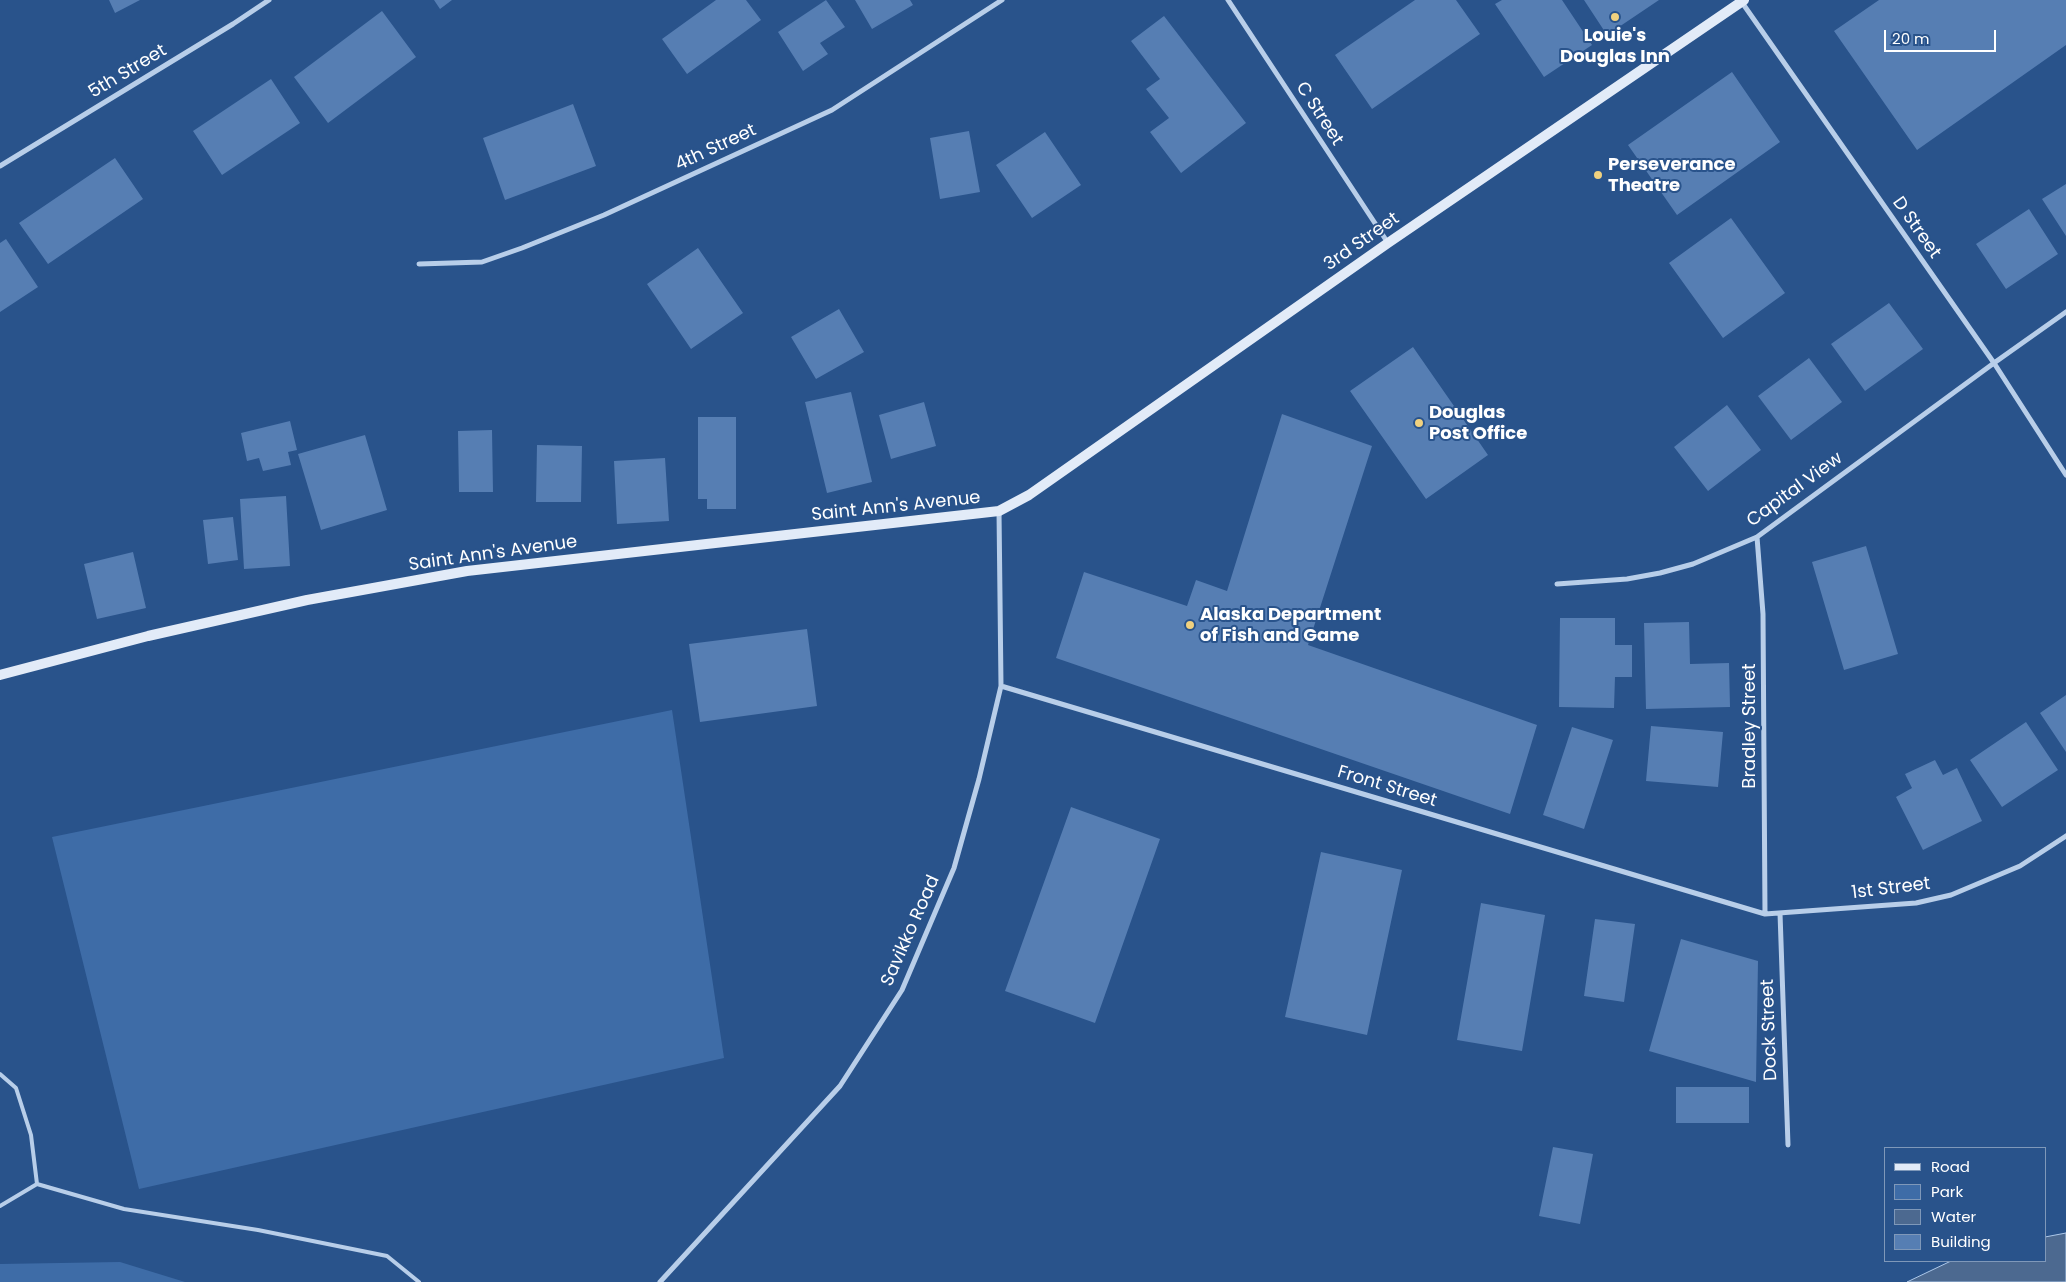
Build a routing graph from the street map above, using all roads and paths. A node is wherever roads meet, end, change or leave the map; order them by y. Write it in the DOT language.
graph roads {
  1 [pos="269,0"];
  2 [pos="1002,0"];
  3 [pos="1228,0"];
  4 [pos="1742,1"];
  5 [pos="0,166"];
  6 [pos="1388,243"];
  7 [pos="419,264"];
  8 [pos="2066,312"];
  9 [pos="1994,363"];
  10 [pos="2066,475"];
  11 [pos="999,511"];
  12 [pos="1757,537"];
  13 [pos="1557,584"];
  14 [pos="0,674"];
  15 [pos="1000,686"];
  16 [pos="2066,836"];
  17 [pos="1780,913"];
  18 [pos="1765,914"];
  19 [pos="0,1074"];
  20 [pos="1788,1145"];
  21 [pos="37,1184"];
  22 [pos="0,1206"];
  23 [pos="419,1282"];
  24 [pos="660,1282"];
  1 -- 5 [label="street, 5th Street"];
  2 -- 7 [label="street, 4th Street"];
  3 -- 6 [label="street, C Street"];
  4 -- 6 [label="street, 3rd Street"];
  4 -- 9 [label="street, D Street"];
  6 -- 11 [label="street, 3rd Street"];
  8 -- 9 [label="street, Capital View"];
  9 -- 10 [label="street, D Street"];
  9 -- 12 [label="street, Capital View"];
  11 -- 14 [label="street, Saint Ann's Avenue"];
  11 -- 15 [label="street, Savikko Road"];
  12 -- 13 [label="street, Capital View"];
  12 -- 18 [label="street, Bradley Street"];
  15 -- 18 [label="street, Front Street"];
  15 -- 24 [label="street, Savikko Road"];
  16 -- 17 [label="street, 1st Street"];
  17 -- 18 [label="street, 1st Street"];
  17 -- 20 [label="street, Dock Street"];
  19 -- 21 [label="lane"];
  21 -- 22 [label="lane"];
  21 -- 23 [label="lane"];
}
